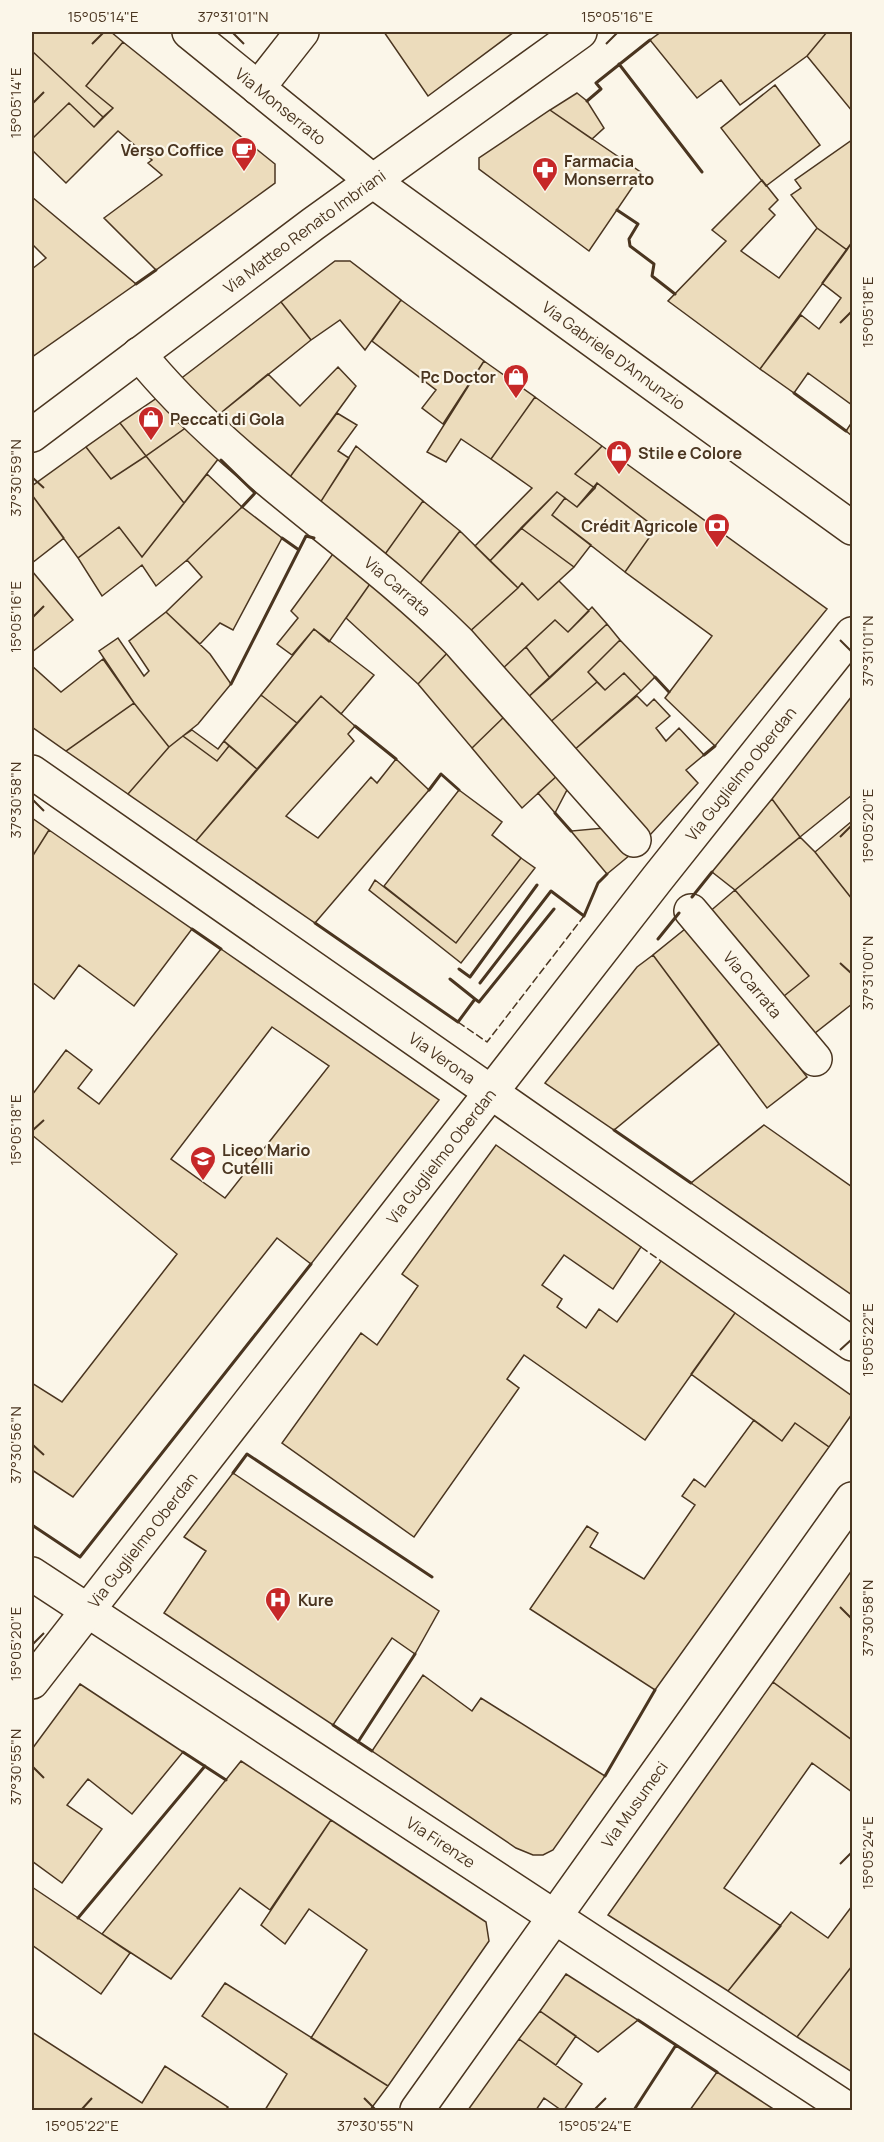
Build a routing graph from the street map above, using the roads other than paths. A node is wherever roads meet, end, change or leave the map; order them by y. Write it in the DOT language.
graph roads {
  1 [pos="189,32"];
  2 [pos="302,32"];
  3 [pos="580,32"];
  4 [pos="258,87"];
  5 [pos="374,182"];
  6 [pos="139,354"];
  7 [pos="32,435"];
  8 [pos="852,528"];
  9 [pos="852,634"];
  10 [pos="32,772"];
  11 [pos="634,840"];
  12 [pos="691,911"];
  13 [pos="814,1059"];
  14 [pos="491,1093"];
  15 [pos="852,1344"];
  16 [pos="852,1499"];
  17 [pos="32,1574"];
  18 [pos="87,1610"];
  19 [pos="32,1682"];
  20 [pos="555,1917"];
  21 [pos="417,2110"];
  22 [pos="849,2110"];
  1 -- 4 [label="street, Via Monserrato"];
  2 -- 4 [label="street"];
  3 -- 5 [label="street, Via Matteo Renato Imbriani"];
  4 -- 5 [label="street, Via Monserrato"];
  5 -- 6 [label="street, Via Matteo Renato Imbriani"];
  5 -- 8 [label="street, Via Gabriele D'Annunzio"];
  6 -- 7 [label="street, Via Matteo Renato Imbriani"];
  6 -- 11 [label="street, Via Carrata"];
  9 -- 14 [label="street, Via Guglielmo Oberdan"];
  10 -- 14 [label="street, Via Verona"];
  12 -- 13 [label="street, Via Carrata"];
  14 -- 15 [label="street, Via Verona"];
  14 -- 18 [label="street, Via Guglielmo Oberdan"];
  16 -- 20 [label="street, Via Musumeci"];
  17 -- 18 [label="street, Via Firenze"];
  18 -- 19 [label="street, Via Guglielmo Oberdan"];
  18 -- 20 [label="street, Via Firenze"];
  20 -- 21 [label="street, Via Musumeci"];
  20 -- 22 [label="street, Via Firenze"];
}
